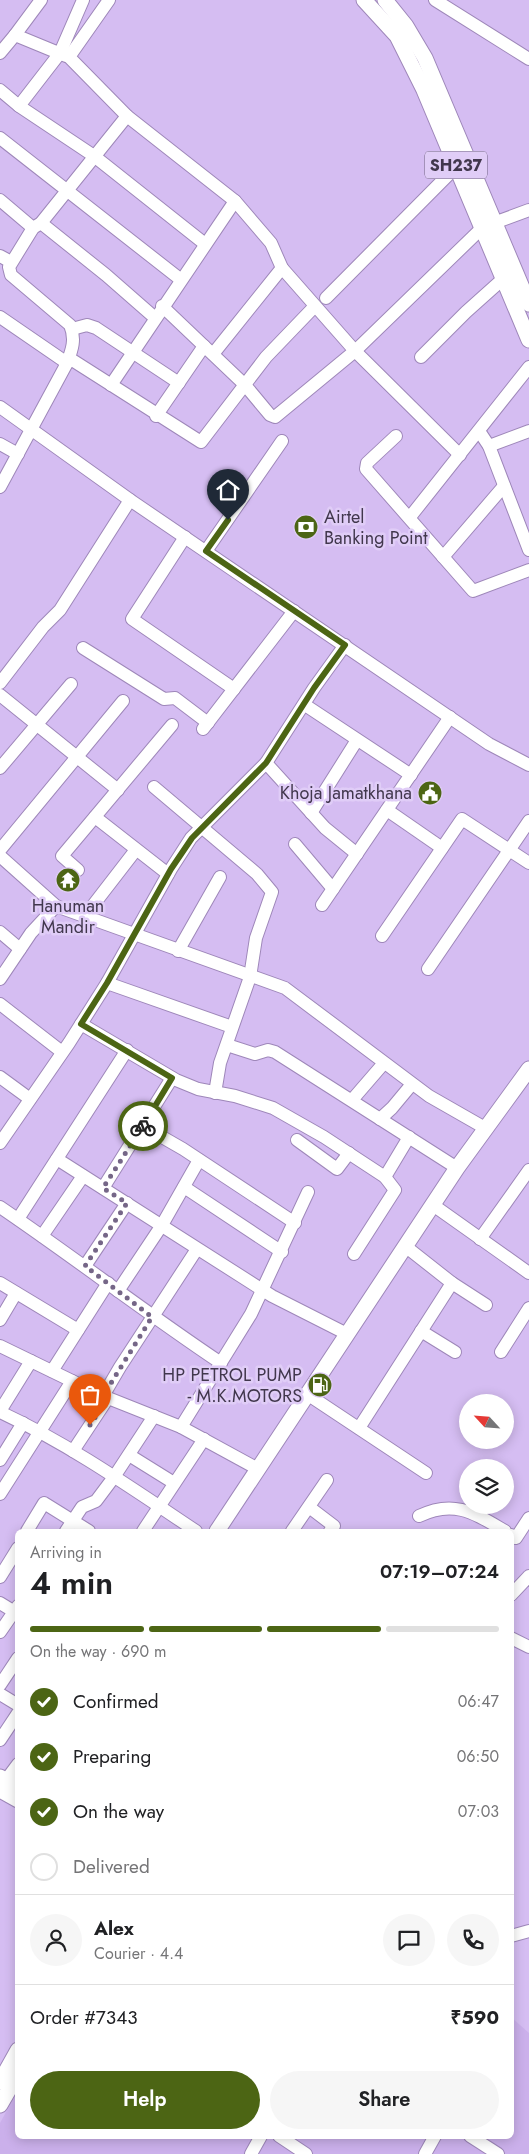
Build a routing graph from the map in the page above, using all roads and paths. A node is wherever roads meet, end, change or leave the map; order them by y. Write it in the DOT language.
graph roads {
  1 [pos="41,0"];
  2 [pos="83,0"];
  3 [pos="110,0"];
  4 [pos="364,0"];
  5 [pos="386,0"];
  6 [pos="435,0"];
  7 [pos="15,35"];
  8 [pos="0,53"];
  9 [pos="64,55"];
  10 [pos="529,59"];
  11 [pos="0,90"];
  12 [pos="19,106"];
  13 [pos="127,116"];
  14 [pos="0,138"];
  15 [pos="94,156"];
  16 [pos="457,166"];
  17 [pos="67,189"];
  18 [pos="0,200"];
  19 [pos="235,201"];
  20 [pos="529,210"];
  21 [pos="488,225"];
  22 [pos="37,226"];
  23 [pos="205,244"];
  24 [pos="6,259"];
  25 [pos="282,268"];
  26 [pos="504,278"];
  27 [pos="180,279"];
  28 [pos="326,298"];
  29 [pos="529,304"];
  30 [pos="162,306"];
  31 [pos="315,306"];
  32 [pos="154,317"];
  33 [pos="2,321"];
  34 [pos="72,329"];
  35 [pos="529,340"];
  36 [pos="208,350"];
  37 [pos="133,351"];
  38 [pos="355,351"];
  39 [pos="421,357"];
  40 [pos="68,360"];
  41 [pos="529,366"];
  42 [pos="179,383"];
  43 [pos="110,385"];
  44 [pos="244,385"];
  45 [pos="0,407"];
  46 [pos="156,416"];
  47 [pos="31,429"];
  48 [pos="479,431"];
  49 [pos="529,431"];
  50 [pos="396,436"];
  51 [pos="282,441"];
  52 [pos="0,444"];
  53 [pos="489,446"];
  54 [pos="18,454"];
  55 [pos="460,455"];
  56 [pos="504,486"];
  57 [pos="0,487"];
  58 [pos="130,500"];
  59 [pos="410,517"];
  60 [pos="185,537"];
  61 [pos="529,550"];
  62 [pos="206,551"];
  63 [pos="443,556"];
  64 [pos="529,570"];
  65 [pos="294,611"];
  66 [pos="345,645"];
  67 [pos="83,648"];
  68 [pos="0,683"];
  69 [pos="71,684"];
  70 [pos="234,689"];
  71 [pos="0,695"];
  72 [pos="123,701"];
  73 [pos="305,705"];
  74 [pos="450,717"];
  75 [pos="36,725"];
  76 [pos="172,725"];
  77 [pos="357,740"];
  78 [pos="77,757"];
  79 [pos="266,763"];
  80 [pos="529,764"];
  81 [pos="0,768"];
  82 [pos="411,775"];
  83 [pos="154,787"];
  84 [pos="118,790"];
  85 [pos="387,810"];
  86 [pos="311,813"];
  87 [pos="95,817"];
  88 [pos="529,821"];
  89 [pos="201,827"];
  90 [pos="295,844"];
  91 [pos="442,848"];
  92 [pos="0,850"];
  93 [pos="510,850"];
  94 [pos="136,851"];
  95 [pos="357,854"];
  96 [pos="0,856"];
  97 [pos="529,863"];
  98 [pos="78,870"];
  99 [pos="168,874"];
  100 [pos="220,878"];
  101 [pos="333,889"];
  102 [pos="322,905"];
  103 [pos="56,906"];
  104 [pos="84,917"];
  105 [pos="0,932"];
  106 [pos="134,934"];
  107 [pos="382,936"];
  108 [pos="20,949"];
  109 [pos="178,951"];
  110 [pos="428,969"];
  111 [pos="250,977"];
  112 [pos="0,979"];
  113 [pos="107,983"];
  114 [pos="0,1004"];
  115 [pos="81,1024"];
  116 [pos="232,1027"];
  117 [pos="226,1045"];
  118 [pos="127,1050"];
  119 [pos="62,1052"];
  120 [pos="384,1063"];
  121 [pos="529,1069"];
  122 [pos="0,1077"];
  123 [pos="172,1078"];
  124 [pos="412,1084"];
  125 [pos="214,1093"];
  126 [pos="30,1099"];
  127 [pos="352,1100"];
  128 [pos="380,1118"];
  129 [pos="143,1126"];
  130 [pos="484,1128"];
  131 [pos="410,1137"];
  132 [pos="297,1140"];
  133 [pos="0,1143"];
  134 [pos="349,1153"];
  135 [pos="57,1159"];
  136 [pos="199,1160"];
  137 [pos="456,1168"];
  138 [pos="529,1170"];
  139 [pos="83,1176"];
  140 [pos="385,1176"];
  141 [pos="184,1186"];
  142 [pos="103,1188"];
  143 [pos="308,1192"];
  144 [pos="127,1203"];
  145 [pos="433,1205"];
  146 [pos="0,1207"];
  147 [pos="18,1219"];
  148 [pos="295,1223"];
  149 [pos="162,1225"];
  150 [pos="42,1236"];
  151 [pos="480,1239"];
  152 [pos="405,1246"];
  153 [pos="197,1249"];
  154 [pos="282,1252"];
  155 [pos="354,1254"];
  156 [pos="85,1266"];
  157 [pos="529,1273"];
  158 [pos="0,1283"];
  159 [pos="452,1284"];
  160 [pos="113,1287"];
  161 [pos="263,1290"];
  162 [pos="16,1293"];
  163 [pos="486,1305"];
  164 [pos="529,1308"];
  165 [pos="152,1317"];
  166 [pos="0,1320"];
  167 [pos="78,1330"];
  168 [pos="421,1331"];
  169 [pos="347,1334"];
  170 [pos="2,1350"];
  171 [pos="455,1352"];
  172 [pos="501,1352"];
  173 [pos="31,1361"];
  174 [pos="221,1363"];
  175 [pos="52,1371"];
  176 [pos="72,1381"];
  177 [pos="307,1394"];
  178 [pos="106,1397"];
  179 [pos="0,1412"];
  180 [pos="154,1416"];
  181 [pos="23,1423"];
  182 [pos="181,1427"];
  183 [pos="358,1428"];
  184 [pos="40,1432"];
  185 [pos="204,1439"];
  186 [pos="73,1452"];
  187 [pos="129,1455"];
  188 [pos="0,1460"];
  189 [pos="0,1468"];
  190 [pos="258,1469"];
  191 [pos="426,1473"];
  192 [pos="13,1474"];
  193 [pos="114,1477"];
  194 [pos="327,1480"];
  195 [pos="174,1483"];
  196 [pos="0,1494"];
  197 [pos="159,1507"];
  198 [pos="309,1507"];
  199 [pos="419,1516"];
  200 [pos="529,1518"];
  201 [pos="70,1526"];
  202 [pos="491,1528"];
  203 [pos="28,1529"];
  204 [pos="144,1529"];
  205 [pos="193,1529"];
  206 [pos="218,1529"];
  207 [pos="293,1529"];
  208 [pos="332,1529"];
  209 [pos="514,1537"];
  210 [pos="15,1553"];
  211 [pos="529,1576"];
  212 [pos="0,1577"];
  213 [pos="514,1592"];
  214 [pos="0,1603"];
  215 [pos="15,1610"];
  216 [pos="15,1612"];
  217 [pos="0,1632"];
  218 [pos="514,1640"];
  219 [pos="529,1647"];
  220 [pos="15,1662"];
  221 [pos="0,1685"];
  222 [pos="0,1694"];
  223 [pos="15,1703"];
  224 [pos="15,1718"];
  225 [pos="0,1740"];
  226 [pos="15,1769"];
  227 [pos="6,1784"];
  228 [pos="15,1796"];
  229 [pos="529,1931"];
  230 [pos="514,1935"];
  231 [pos="15,2057"];
  232 [pos="15,2076"];
  233 [pos="3,2085"];
  234 [pos="0,2105"];
  235 [pos="259,2139"];
  236 [pos="284,2139"];
  237 [pos="433,2139"];
  238 [pos="475,2139"];
  239 [pos="251,2154"];
  240 [pos="306,2154"];
  241 [pos="425,2154"];
  242 [pos="498,2154"];
  1 -- 7 [label="street"];
  2 -- 9 [label="street"];
  3 -- 9 [label="street"];
  4 -- 16 [label="main road, SH237"];
  5 -- 21 [label="main road, SH237"];
  6 -- 10 [label="street"];
  7 -- 8 [label="street"];
  7 -- 9 [label="street"];
  9 -- 12 [label="street"];
  9 -- 13 [label="street"];
  11 -- 12 [label="street"];
  12 -- 15 [label="street"];
  13 -- 15 [label="street"];
  13 -- 19 [label="street"];
  14 -- 17 [label="street"];
  15 -- 17 [label="street"];
  15 -- 23 [label="street"];
  16 -- 21 [label="main road, SH237"];
  16 -- 28 [label="street"];
  17 -- 22 [label="street"];
  17 -- 27 [label="street"];
  18 -- 22 [label="street"];
  19 -- 23 [label="street"];
  19 -- 25 [label="street"];
  20 -- 21 [label="street"];
  21 -- 26 [label="main road, SH237"];
  21 -- 29 [label="main road, SH237"];
  21 -- 38 [label="street"];
  22 -- 24 [label="street"];
  22 -- 32 [label="street"];
  23 -- 27 [label="street"];
  24 -- 34 [label="street"];
  25 -- 31 [label="street"];
  25 -- 36 [label="street"];
  26 -- 35 [label="main road, SH237"];
  26 -- 39 [label="street"];
  27 -- 30 [label="street"];
  30 -- 32 [label="street"];
  30 -- 36 [label="street"];
  31 -- 38 [label="street"];
  31 -- 44 [label="street"];
  32 -- 37 [label="street"];
  33 -- 40 [label="street"];
  34 -- 37 [label="street"];
  34 -- 40 [label="street"];
  36 -- 42 [label="street"];
  36 -- 44 [label="street"];
  37 -- 42 [label="street"];
  37 -- 43 [label="street"];
  38 -- 44 [label="street"];
  38 -- 55 [label="street"];
  40 -- 43 [label="street"];
  40 -- 47 [label="street"];
  41 -- 48 [label="street"];
  42 -- 46 [label="street"];
  43 -- 46 [label="street"];
  44 -- 46 [label="street"];
  45 -- 47 [label="street"];
  47 -- 54 [label="street"];
  47 -- 58 [label="street"];
  48 -- 53 [label="street"];
  48 -- 55 [label="street"];
  49 -- 53 [label="street"];
  50 -- 59 [label="street"];
  51 -- 62 [label="street"];
  52 -- 54 [label="street"];
  53 -- 56 [label="street"];
  54 -- 57 [label="street"];
  55 -- 59 [label="street"];
  56 -- 61 [label="street"];
  56 -- 63 [label="street"];
  58 -- 60 [label="street"];
  58 -- 68 [label="street"];
  59 -- 63 [label="street"];
  60 -- 62 [label="street"];
  60 -- 70 [label="street"];
  62 -- 65 [label="street"];
  63 -- 64 [label="street"];
  65 -- 66 [label="street"];
  65 -- 70 [label="street"];
  66 -- 73 [label="street"];
  66 -- 74 [label="street"];
  67 -- 70 [label="street"];
  69 -- 75 [label="street"];
  71 -- 75 [label="street"];
  72 -- 78 [label="street"];
  73 -- 77 [label="street"];
  73 -- 79 [label="street"];
  74 -- 80 [label="street"];
  74 -- 82 [label="street"];
  75 -- 78 [label="street"];
  75 -- 81 [label="street"];
  76 -- 84 [label="street"];
  77 -- 82 [label="street"];
  77 -- 86 [label="street"];
  78 -- 84 [label="street"];
  78 -- 92 [label="street"];
  79 -- 86 [label="street"];
  79 -- 89 [label="street"];
  82 -- 85 [label="street"];
  83 -- 89 [label="street"];
  84 -- 87 [label="street"];
  85 -- 91 [label="street"];
  85 -- 95 [label="street"];
  86 -- 95 [label="street"];
  87 -- 94 [label="street"];
  87 -- 98 [label="street"];
  88 -- 93 [label="street"];
  89 -- 99 [label="street"];
  89 -- 111 [label="street"];
  90 -- 101 [label="street"];
  91 -- 93 [label="street"];
  91 -- 107 [label="street"];
  93 -- 97 [label="street"];
  93 -- 110 [label="street"];
  94 -- 99 [label="street"];
  94 -- 104 [label="street"];
  95 -- 101 [label="street"];
  96 -- 103 [label="street"];
  99 -- 106 [label="street"];
  100 -- 109 [label="street"];
  101 -- 102 [label="street"];
  103 -- 104 [label="street"];
  103 -- 108 [label="street"];
  104 -- 106 [label="street"];
  105 -- 108 [label="street"];
  106 -- 109 [label="street"];
  106 -- 113 [label="street"];
  108 -- 112 [label="street"];
  109 -- 111 [label="street"];
  111 -- 116 [label="street"];
  111 -- 120 [label="street"];
  113 -- 115 [label="street"];
  113 -- 116 [label="street"];
  114 -- 119 [label="street"];
  115 -- 118 [label="street"];
  115 -- 119 [label="street"];
  116 -- 117 [label="street"];
  117 -- 125 [label="street"];
  117 -- 127 [label="street"];
  118 -- 123 [label="street"];
  118 -- 135 [label="street"];
  119 -- 126 [label="street"];
  120 -- 124 [label="street"];
  120 -- 127 [label="street"];
  121 -- 130 [label="main road"];
  122 -- 126 [label="street"];
  123 -- 125 [label="street"];
  123 -- 129 [label="street"];
  124 -- 128 [label="street"];
  124 -- 130 [label="street"];
  125 -- 134 [label="street"];
  126 -- 133 [label="street"];
  127 -- 128 [label="street"];
  128 -- 131 [label="street"];
  129 -- 136 [label="street"];
  129 -- 142 [label="street"];
  130 -- 137 [label="main road"];
  131 -- 137 [label="street"];
  131 -- 140 [label="street"];
  132 -- 134 [label="street"];
  134 -- 140 [label="street"];
  135 -- 139 [label="street"];
  135 -- 147 [label="street"];
  136 -- 141 [label="street"];
  136 -- 148 [label="street"];
  137 -- 145 [label="main road"];
  138 -- 151 [label="street"];
  139 -- 142 [label="street"];
  139 -- 150 [label="street"];
  140 -- 155 [label="street"];
  141 -- 149 [label="street"];
  141 -- 154 [label="street"];
  142 -- 144 [label="street"];
  143 -- 148 [label="street"];
  144 -- 149 [label="street"];
  144 -- 156 [label="street"];
  145 -- 151 [label="street"];
  145 -- 152 [label="main road"];
  146 -- 147 [label="street"];
  147 -- 150 [label="street"];
  148 -- 154 [label="street"];
  149 -- 153 [label="street"];
  149 -- 160 [label="street"];
  150 -- 156 [label="street"];
  151 -- 157 [label="street"];
  152 -- 159 [label="street"];
  152 -- 169 [label="main road"];
  153 -- 161 [label="street"];
  153 -- 165 [label="street"];
  154 -- 161 [label="street"];
  156 -- 160 [label="street"];
  158 -- 162 [label="street"];
  159 -- 163 [label="street"];
  159 -- 168 [label="street"];
  160 -- 165 [label="street"];
  160 -- 167 [label="street"];
  161 -- 169 [label="street"];
  161 -- 174 [label="street"];
  162 -- 166 [label="street"];
  162 -- 167 [label="street"];
  164 -- 172 [label="street"];
  165 -- 174 [label="street"];
  165 -- 178 [label="street"];
  167 -- 175 [label="street"];
  168 -- 171 [label="street"];
  168 -- 183 [label="street"];
  169 -- 177 [label="main road"];
  170 -- 173 [label="street"];
  173 -- 175 [label="street"];
  173 -- 179 [label="street"];
  174 -- 182 [label="street"];
  175 -- 176 [label="street"];
  176 -- 178 [label="street"];
  176 -- 184 [label="street"];
  177 -- 183 [label="street"];
  177 -- 190 [label="main road"];
  178 -- 180 [label="street"];
  178 -- 186 [label="street"];
  179 -- 181 [label="street"];
  180 -- 182 [label="street"];
  180 -- 187 [label="street"];
  181 -- 184 [label="street"];
  181 -- 188 [label="street"];
  182 -- 185 [label="street"];
  183 -- 191 [label="street"];
  184 -- 186 [label="street"];
  184 -- 192 [label="street"];
  185 -- 190 [label="street"];
  185 -- 195 [label="street"];
  186 -- 193 [label="street"];
  187 -- 193 [label="street"];
  187 -- 195 [label="street"];
  189 -- 192 [label="street"];
  190 -- 206 [label="main road"];
  192 -- 196 [label="street"];
  193 -- 197 [label="street"];
  193 -- 201 [label="street"];
  194 -- 198 [label="street"];
  195 -- 197 [label="street"];
  197 -- 204 [label="street"];
  197 -- 205 [label="street"];
  198 -- 207 [label="street"];
  198 -- 208 [label="street"];
  199 -- 202 [label="street"];
  200 -- 209 [label="street"];
  201 -- 203 [label="street"];
  210 -- 212 [label="street"];
  211 -- 213 [label="street"];
  214 -- 215 [label="street"];
  216 -- 217 [label="street"];
  218 -- 219 [label="street"];
  220 -- 221 [label="street"];
  222 -- 223 [label="street"];
  224 -- 225 [label="street"];
  226 -- 227 [label="street"];
  227 -- 228 [label="main road"];
  229 -- 230 [label="street"];
  231 -- 233 [label="main road"];
  232 -- 233 [label="main road"];
  233 -- 234 [label="main road"];
  235 -- 239 [label="street"];
  236 -- 240 [label="street"];
  237 -- 241 [label="street"];
  238 -- 242 [label="street"];
}
